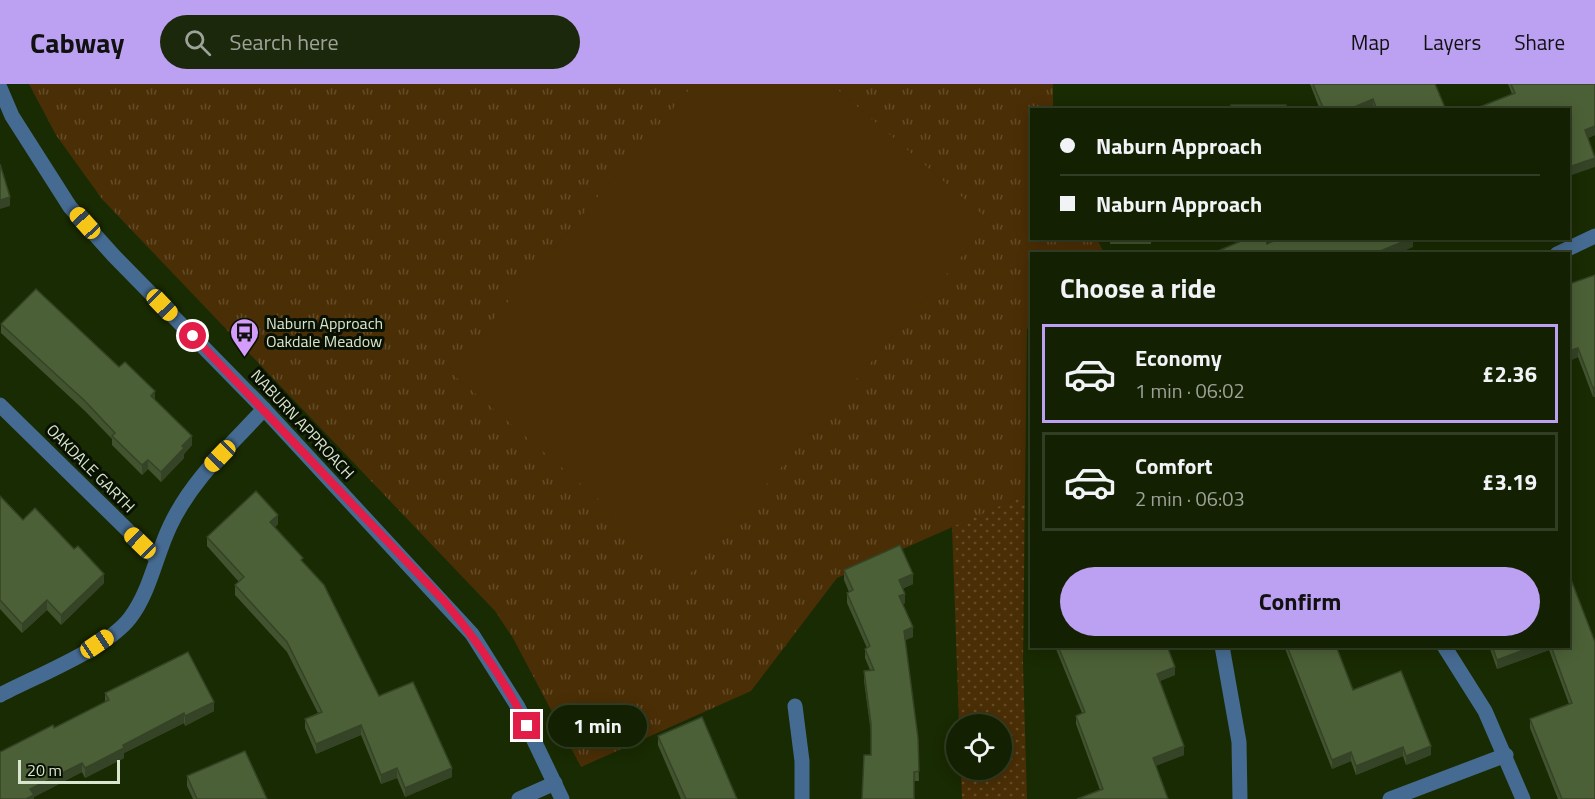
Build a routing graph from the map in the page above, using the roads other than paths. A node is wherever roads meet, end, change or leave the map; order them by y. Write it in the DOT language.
graph roads {
  1 [pos="0,88"];
  2 [pos="1595,236"];
  3 [pos="1561,252"];
  4 [pos="0,405"];
  5 [pos="264,409"];
  6 [pos="156,558"];
  7 [pos="1222,648"];
  8 [pos="1445,648"];
  9 [pos="0,695"];
  10 [pos="795,706"];
  11 [pos="1506,755"];
  12 [pos="555,783"];
  13 [pos="519,799"];
  14 [pos="562,799"];
  15 [pos="802,799"];
  16 [pos="1240,799"];
  17 [pos="1390,799"];
  18 [pos="1523,799"];
  1 -- 5 [label="street, NABURN APPROACH"];
  2 -- 3 [label="street"];
  4 -- 6 [label="street, OAKDALE GARTH"];
  5 -- 6 [label="street"];
  5 -- 12 [label="street, NABURN APPROACH"];
  6 -- 9 [label="street"];
  7 -- 16 [label="street"];
  8 -- 11 [label="street"];
  10 -- 15 [label="street"];
  11 -- 17 [label="street"];
  11 -- 18 [label="street"];
  12 -- 13 [label="street"];
  12 -- 14 [label="street, NABURN APPROACH"];
}
